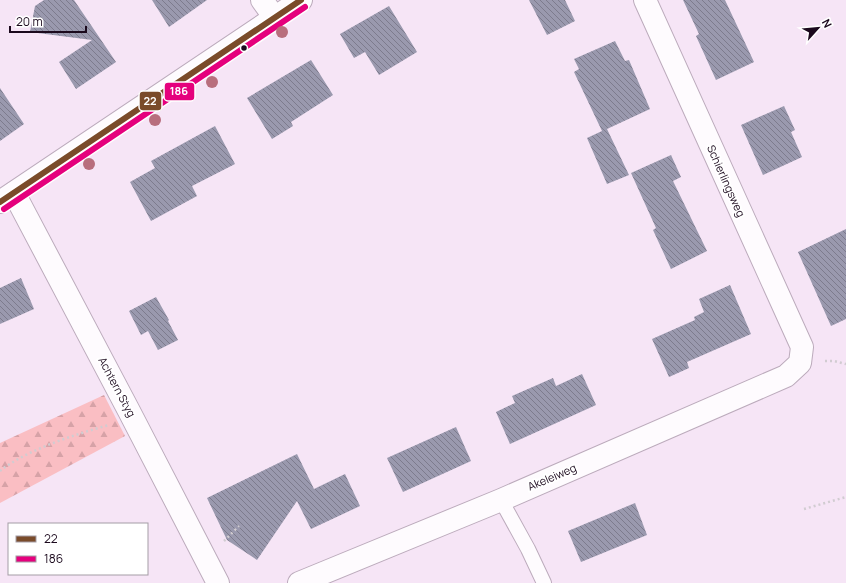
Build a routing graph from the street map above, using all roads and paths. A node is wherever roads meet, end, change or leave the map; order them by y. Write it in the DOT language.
graph roads {
  1 [pos="262,0"];
  2 [pos="301,0"];
  3 [pos="645,0"];
  4 [pos="275,18"];
  5 [pos="7,197"];
  6 [pos="800,363"];
  7 [pos="114,424"];
  8 [pos="0,471"];
  9 [pos="846,497"];
  10 [pos="500,500"];
  11 [pos="804,509"];
  12 [pos="239,526"];
  13 [pos="218,545"];
  14 [pos="218,583"];
  15 [pos="300,583"];
  16 [pos="544,583"];
  1 -- 4 [label="street"];
  2 -- 4 [label="street"];
  3 -- 6 [label="street, Schierlingsweg"];
  4 -- 5 [label="street"];
  5 -- 14 [label="street, Achtern Styg"];
  6 -- 10 [label="street, Akeleiweg"];
  7 -- 8 [label="path"];
  9 -- 11 [label="path"];
  10 -- 15 [label="street, Akeleiweg"];
  10 -- 16 [label="lane"];
  12 -- 13 [label="path"];
}
